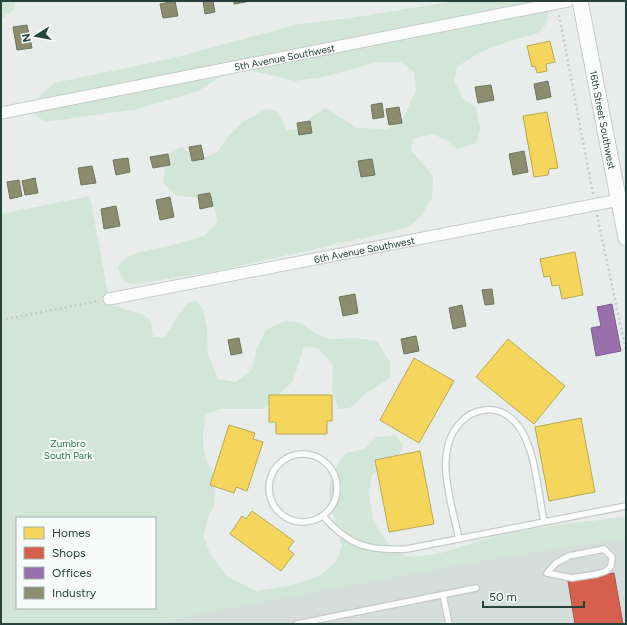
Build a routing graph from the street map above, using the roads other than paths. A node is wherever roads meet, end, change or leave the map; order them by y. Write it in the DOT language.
graph roads {
  1 [pos="580,1"];
  2 [pos="563,2"];
  3 [pos="1,113"];
  4 [pos="619,200"];
  5 [pos="625,233"];
  6 [pos="109,299"];
  7 [pos="626,506"];
  8 [pos="323,516"];
  9 [pos="544,521"];
  10 [pos="459,539"];
  11 [pos="547,572"];
  12 [pos="476,588"];
  13 [pos="443,595"];
  14 [pos="297,624"];
  15 [pos="450,624"];
  1 -- 4 [label="main road, 16th Street Southwest"];
  2 -- 3 [label="street, 5th Avenue Southwest"];
  4 -- 5 [label="main road, 16th Street Southwest"];
  4 -- 6 [label="street, 6th Avenue Southwest"];
  7 -- 9 [label="lane"];
  8 -- 8 [label="lane"];
  8 -- 10 [label="lane"];
  9 -- 10 [label="lane"];
  9 -- 10 [label="lane"];
  11 -- 11 [label="lane"];
  12 -- 13 [label="lane"];
  13 -- 14 [label="lane"];
  13 -- 15 [label="lane"];
}
